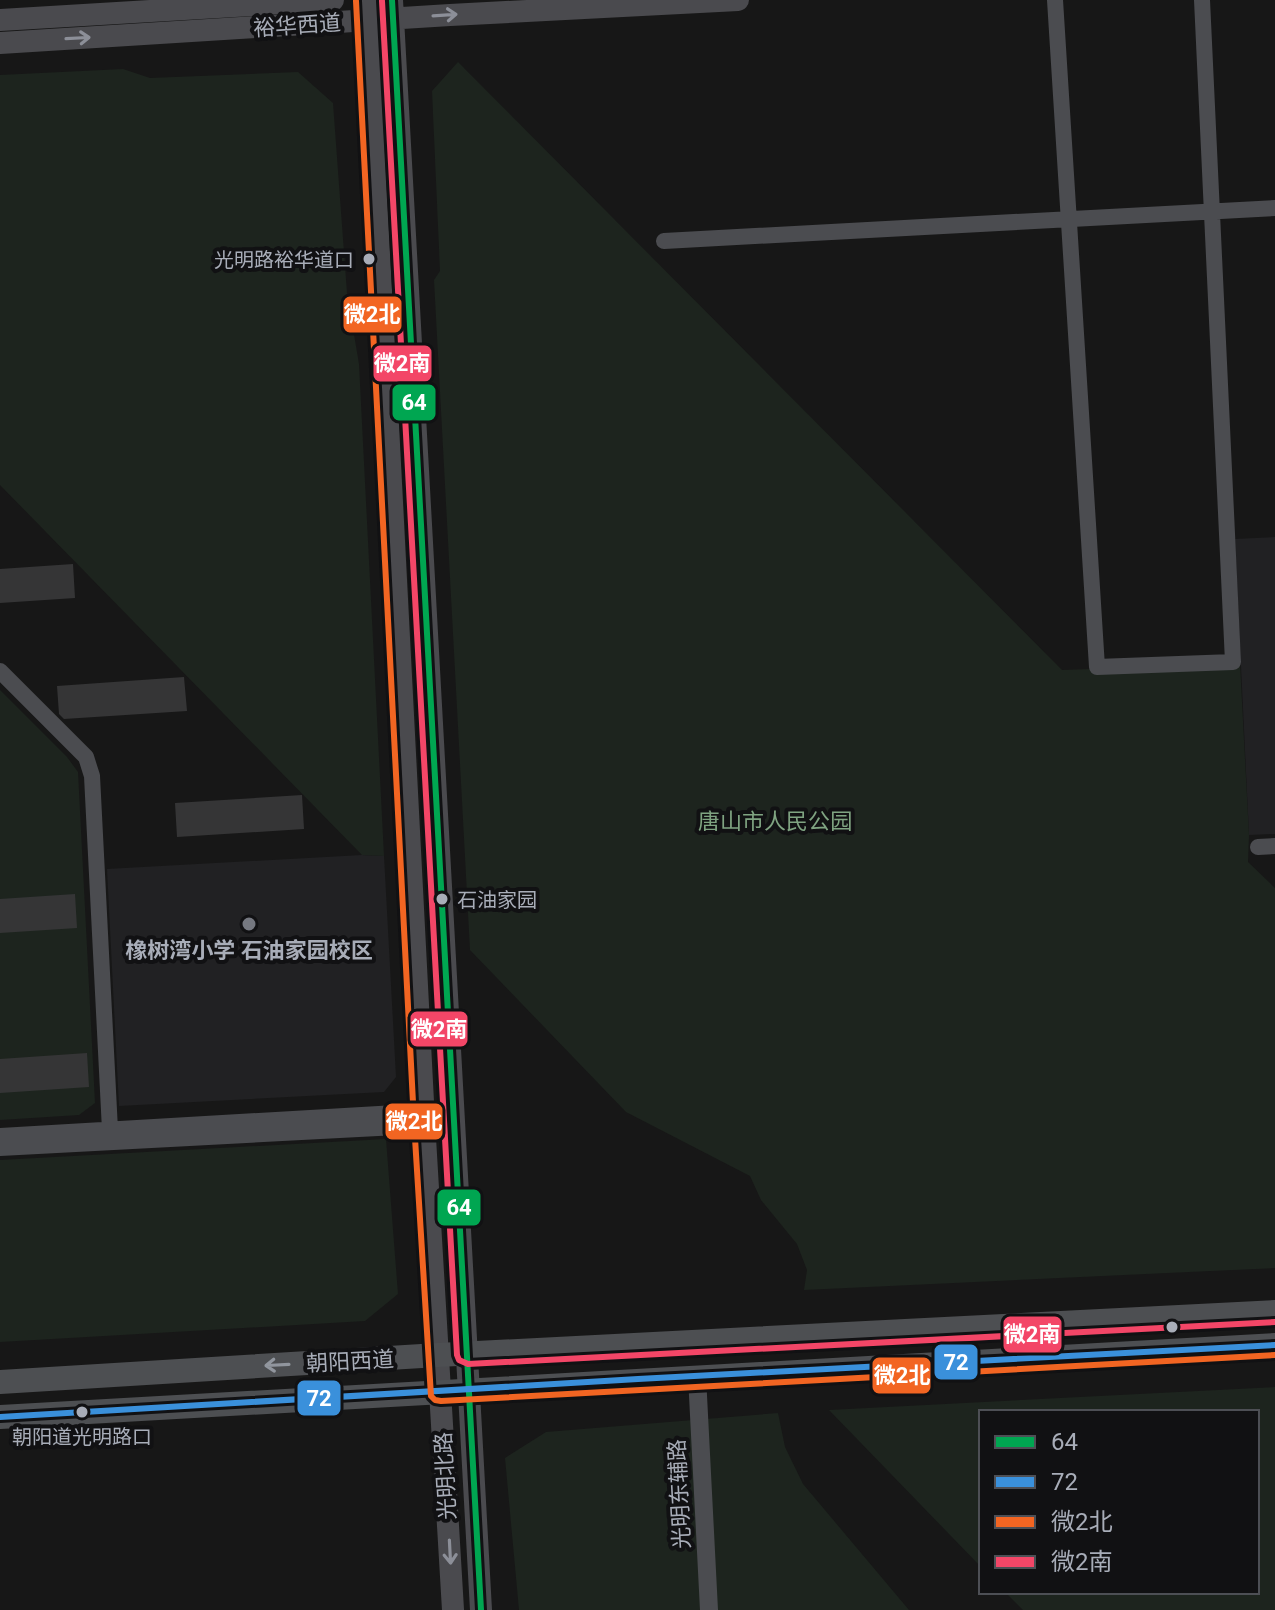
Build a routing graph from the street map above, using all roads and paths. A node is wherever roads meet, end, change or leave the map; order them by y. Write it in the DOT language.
graph roads {
  1 [pos="333,0"];
  2 [pos="738,0"];
  3 [pos="1055,0"];
  4 [pos="1202,0"];
  5 [pos="393,9"];
  6 [pos="367,10"];
  7 [pos="0,20"];
  8 [pos="0,43"];
  9 [pos="1275,208"];
  10 [pos="1212,212"];
  11 [pos="1069,219"];
  12 [pos="664,241"];
  13 [pos="0,671"];
  14 [pos="424,1121"];
  15 [pos="110,1130"];
  16 [pos="0,1136"];
  17 [pos="0,1148"];
  18 [pos="1275,1312"];
  19 [pos="1275,1345"];
  20 [pos="467,1354"];
  21 [pos="438,1355"];
  22 [pos="697,1376"];
  23 [pos="0,1382"];
  24 [pos="469,1389"];
  25 [pos="440,1391"];
  26 [pos="0,1417"];
  27 [pos="453,1610"];
  28 [pos="481,1610"];
  29 [pos="709,1610"];
  1 -- 7 [label="main road, 裕华西道"];
  5 -- 2 [label="main road, 裕华西道, one-way"];
  3 -- 11 [label="street"];
  4 -- 10 [label="street"];
  5 -- 6 [label="main road, 裕华西道"];
  5 -- 20 [label="main road, 光明北路"];
  8 -- 6 [label="main road, 裕华西道, one-way"];
  6 -- 14 [label="main road, 光明北路"];
  9 -- 10 [label="street"];
  10 -- 11 [label="street"];
  10 -- 11 [label="street"];
  11 -- 12 [label="street"];
  13 -- 15 [label="street"];
  14 -- 15 [label="street"];
  14 -- 17 [label="street"];
  14 -- 21 [label="main road, 光明北路"];
  15 -- 16 [label="street"];
  18 -- 20 [label="main road, 朝阳西道"];
  19 -- 22 [label="main road, 朝阳西道"];
  20 -- 21 [label="main road, 朝阳西道"];
  20 -- 24 [label="main road, 光明北路"];
  21 -- 23 [label="main road, 朝阳西道, one-way"];
  21 -- 25 [label="main road, 光明北路"];
  22 -- 24 [label="main road, 朝阳西道"];
  22 -- 29 [label="street, 光明东辅路"];
  24 -- 25 [label="main road, 朝阳西道"];
  24 -- 28 [label="main road, 光明北路"];
  25 -- 26 [label="main road, 朝阳西道"];
  25 -- 27 [label="main road, 光明北路, one-way"];
}
